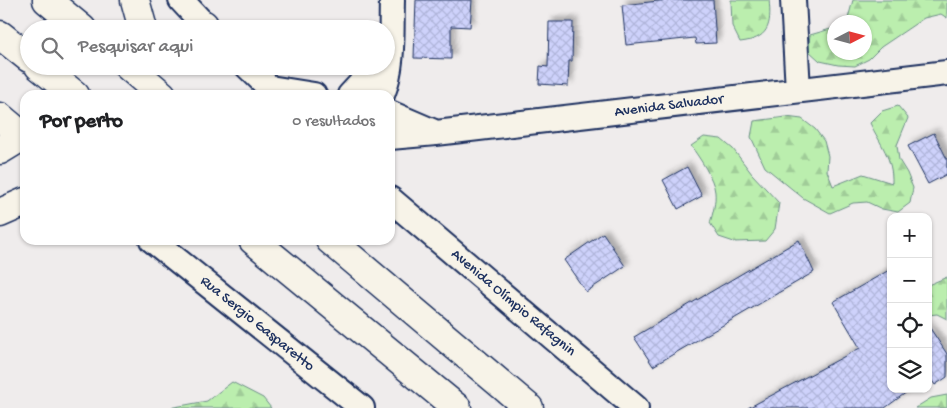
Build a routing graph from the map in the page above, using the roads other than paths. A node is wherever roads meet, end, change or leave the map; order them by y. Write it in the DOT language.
graph roads {
  1 [pos="47,0"];
  2 [pos="135,0"];
  3 [pos="181,0"];
  4 [pos="392,0"];
  5 [pos="793,0"];
  6 [pos="71,20"];
  7 [pos="141,20"];
  8 [pos="197,20"];
  9 [pos="390,20"];
  10 [pos="0,35"];
  11 [pos="20,51"];
  12 [pos="947,73"];
  13 [pos="50,75"];
  14 [pos="139,75"];
  15 [pos="155,75"];
  16 [pos="256,75"];
  17 [pos="368,75"];
  18 [pos="386,75"];
  19 [pos="69,90"];
  20 [pos="156,90"];
  21 [pos="160,90"];
  22 [pos="272,90"];
  23 [pos="355,90"];
  24 [pos="384,90"];
  25 [pos="798,90"];
  26 [pos="395,115"];
  27 [pos="0,117"];
  28 [pos="436,133"];
  29 [pos="395,136"];
  30 [pos="16,141"];
  31 [pos="395,203"];
  32 [pos="20,204"];
  33 [pos="0,213"];
  34 [pos="158,245"];
  35 [pos="259,245"];
  36 [pos="336,245"];
  37 [pos="362,408"];
  38 [pos="456,408"];
  39 [pos="529,408"];
  40 [pos="636,408"];
  1 -- 6 [label="main road"];
  2 -- 7 [label="main road"];
  3 -- 8 [label="street"];
  4 -- 9 [label="street"];
  5 -- 25 [label="street"];
  10 -- 11 [label="main road"];
  12 -- 25 [label="street, Avenida Salvador"];
  13 -- 19 [label="main road"];
  14 -- 20 [label="main road"];
  15 -- 21 [label="main road"];
  16 -- 22 [label="street"];
  17 -- 23 [label="street"];
  18 -- 24 [label="street"];
  25 -- 28 [label="street, Avenida Salvador"];
  26 -- 28 [label="street"];
  27 -- 30 [label="main road"];
  28 -- 29 [label="street, Avenida Salvador"];
  31 -- 40 [label="street, Avenida Olímpio Rafagnin"];
  32 -- 33 [label="main road"];
  34 -- 37 [label="street, Rua Sergio Gasparetto"];
  35 -- 38 [label="main road"];
  36 -- 39 [label="main road"];
}
